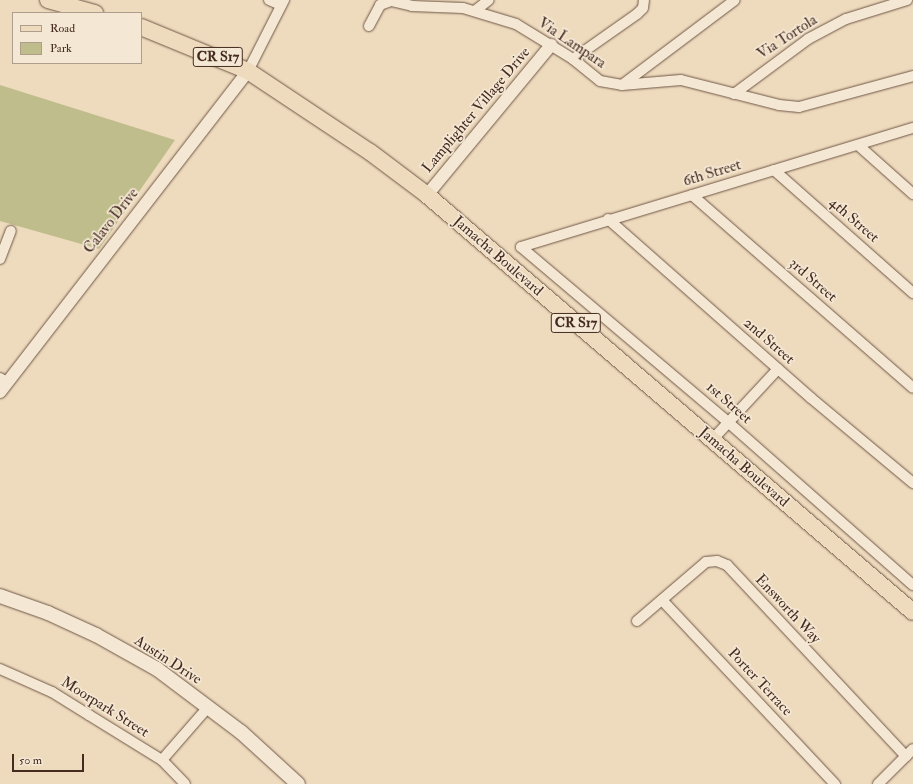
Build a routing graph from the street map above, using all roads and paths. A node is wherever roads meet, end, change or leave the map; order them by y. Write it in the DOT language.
graph roads {
  1 [pos="48,0"];
  2 [pos="269,0"];
  3 [pos="489,0"];
  4 [pos="644,0"];
  5 [pos="735,0"];
  6 [pos="907,0"];
  7 [pos="282,3"];
  8 [pos="476,10"];
  9 [pos="91,12"];
  10 [pos="369,26"];
  11 [pos="142,27"];
  12 [pos="551,45"];
  13 [pos="573,58"];
  14 [pos="248,70"];
  15 [pos="913,76"];
  16 [pos="622,85"];
  17 [pos="734,94"];
  18 [pos="913,128"];
  19 [pos="858,145"];
  20 [pos="774,170"];
  21 [pos="913,194"];
  22 [pos="427,195"];
  23 [pos="692,195"];
  24 [pos="608,219"];
  25 [pos="11,231"];
  26 [pos="521,247"];
  27 [pos="0,260"];
  28 [pos="913,293"];
  29 [pos="778,369"];
  30 [pos="2,384"];
  31 [pos="913,388"];
  32 [pos="730,423"];
  33 [pos="712,440"];
  34 [pos="913,483"];
  35 [pos="913,585"];
  36 [pos="0,596"];
  37 [pos="662,600"];
  38 [pos="913,612"];
  39 [pos="637,621"];
  40 [pos="0,669"];
  41 [pos="208,707"];
  42 [pos="909,753"];
  43 [pos="162,760"];
  44 [pos="185,784"];
  45 [pos="298,784"];
  46 [pos="835,784"];
  47 [pos="879,784"];
  1 -- 9 [label="main road"];
  2 -- 7 [label="street"];
  3 -- 8 [label="street"];
  4 -- 13 [label="street"];
  5 -- 16 [label="street"];
  6 -- 17 [label="street, Via Tortola"];
  7 -- 14 [label="street"];
  8 -- 10 [label="street, Via Lampara"];
  8 -- 12 [label="street, Via Lampara"];
  11 -- 14 [label="main road, Jamacha Boulevard / CR S17"];
  12 -- 13 [label="street, Via Lampara"];
  12 -- 22 [label="street, Lamplighter Village Drive"];
  13 -- 16 [label="street, Via Lampara"];
  14 -- 22 [label="main road, Jamacha Boulevard / CR S17"];
  14 -- 30 [label="street, Calavo Drive"];
  15 -- 17 [label="street, Via Lampara"];
  16 -- 17 [label="street, Via Lampara"];
  18 -- 19 [label="street, 6th Street"];
  19 -- 20 [label="street, 6th Street"];
  19 -- 21 [label="street"];
  20 -- 23 [label="street, 6th Street"];
  20 -- 28 [label="street, 4th Street"];
  22 -- 33 [label="main road, Jamacha Boulevard / CR S17"];
  23 -- 24 [label="street, 6th Street"];
  23 -- 31 [label="street, 3rd Street"];
  24 -- 26 [label="street, 6th Street"];
  24 -- 29 [label="street, 2nd Street"];
  25 -- 27 [label="street"];
  26 -- 32 [label="street, 1st Street"];
  29 -- 32 [label="street"];
  29 -- 34 [label="street, 2nd Street"];
  32 -- 33 [label="street"];
  32 -- 35 [label="street, 1st Street"];
  33 -- 38 [label="main road, Jamacha Boulevard / CR S17"];
  36 -- 41 [label="main road, Austin Drive"];
  37 -- 39 [label="street, Ensworth Way"];
  37 -- 42 [label="street, Ensworth Way"];
  37 -- 46 [label="street, Porter Terrace"];
  40 -- 43 [label="street, Moorpark Street"];
  41 -- 43 [label="street"];
  41 -- 45 [label="main road, Austin Drive"];
  42 -- 47 [label="street"];
  43 -- 44 [label="street, Moorpark Street"];
}
